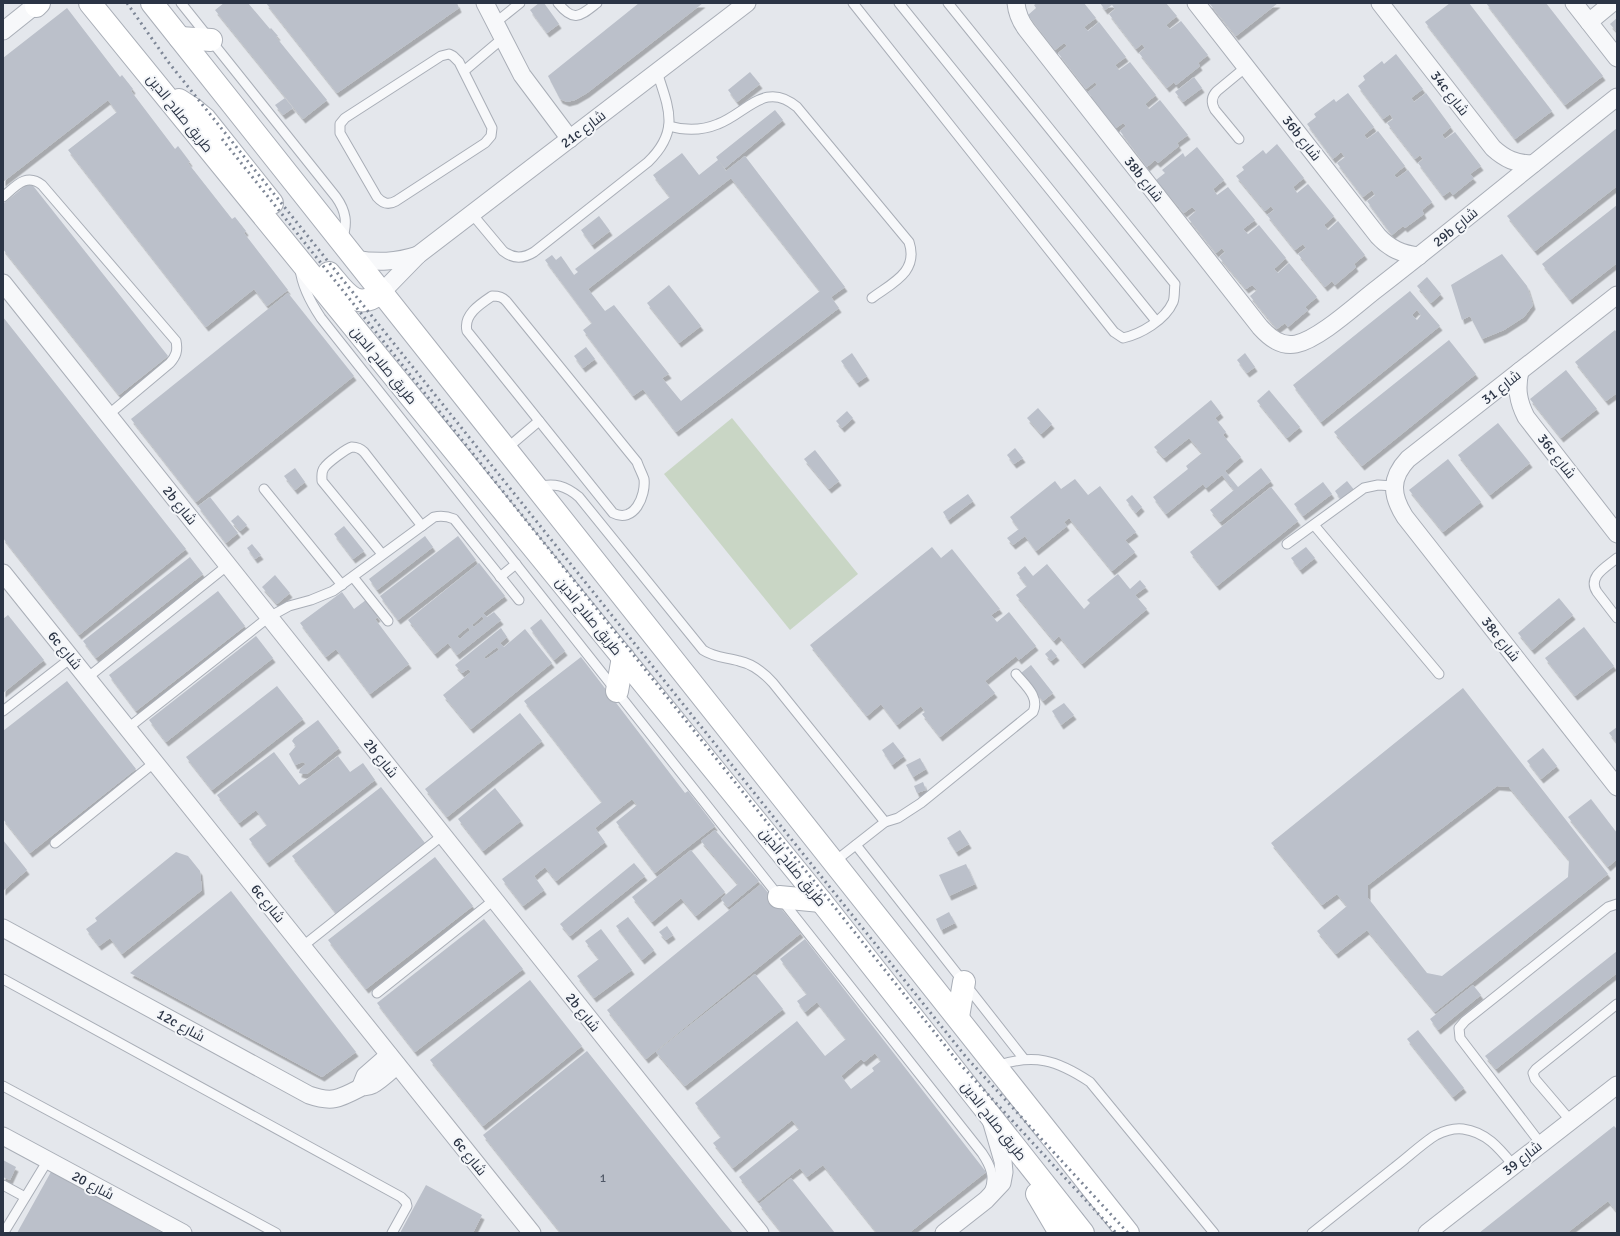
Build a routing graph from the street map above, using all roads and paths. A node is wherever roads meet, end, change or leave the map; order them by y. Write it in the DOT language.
graph roads {
  1 [pos="152,3"];
  2 [pos="182,3"];
  3 [pos="485,3"];
  4 [pos="520,3"];
  5 [pos="558,3"];
  6 [pos="597,3"];
  7 [pos="747,3"];
  8 [pos="853,3"];
  9 [pos="899,3"];
  10 [pos="948,3"];
  11 [pos="1016,3"];
  12 [pos="1196,3"];
  13 [pos="1380,3"];
  14 [pos="1574,3"];
  15 [pos="1612,3"];
  16 [pos="39,4"];
  17 [pos="89,6"];
  18 [pos="495,22"];
  19 [pos="1589,22"];
  20 [pos="3,31"];
  21 [pos="180,38"];
  22 [pos="503,38"];
  23 [pos="211,40"];
  24 [pos="1617,58"];
  25 [pos="1246,67"];
  26 [pos="464,71"];
  27 [pos="657,72"];
  28 [pos="164,93"];
  29 [pos="1617,97"];
  30 [pos="669,126"];
  31 [pos="1239,139"];
  32 [pos="564,143"];
  33 [pos="1533,164"];
  34 [pos="3,197"];
  35 [pos="472,214"];
  36 [pos="342,241"];
  37 [pos="418,255"];
  38 [pos="1419,256"];
  39 [pos="299,259"];
  40 [pos="355,259"];
  41 [pos="3,283"];
  42 [pos="382,292"];
  43 [pos="1617,295"];
  44 [pos="872,298"];
  45 [pos="1156,321"];
  46 [pos="1285,345"];
  47 [pos="1520,371"];
  48 [pos="108,415"];
  49 [pos="539,421"];
  50 [pos="506,449"];
  51 [pos="1394,486"];
  52 [pos="537,487"];
  53 [pos="264,489"];
  54 [pos="1314,525"];
  55 [pos="422,526"];
  56 [pos="1617,534"];
  57 [pos="1288,544"];
  58 [pos="382,554"];
  59 [pos="1617,558"];
  60 [pos="516,564"];
  61 [pos="228,565"];
  62 [pos="3,573"];
  63 [pos="353,577"];
  64 [pos="500,577"];
  65 [pos="342,585"];
  66 [pos="519,600"];
  67 [pos="269,617"];
  68 [pos="1617,618"];
  69 [pos="388,622"];
  70 [pos="622,657"];
  71 [pos="71,658"];
  72 [pos="1016,674"];
  73 [pos="1439,674"];
  74 [pos="87,678"];
  75 [pos="617,691"];
  76 [pos="3,711"];
  77 [pos="128,728"];
  78 [pos="155,762"];
  79 [pos="1617,787"];
  80 [pos="885,822"];
  81 [pos="443,835"];
  82 [pos="55,843"];
  83 [pos="856,845"];
  84 [pos="834,862"];
  85 [pos="779,897"];
  86 [pos="494,900"];
  87 [pos="821,901"];
  88 [pos="1617,904"];
  89 [pos="3,928"];
  90 [pos="303,946"];
  91 [pos="3,979"];
  92 [pos="964,982"];
  93 [pos="377,993"];
  94 [pos="1617,1004"];
  95 [pos="958,1018"];
  96 [pos="1024,1059"];
  97 [pos="393,1060"];
  98 [pos="996,1066"];
  99 [pos="3,1086"];
  100 [pos="1616,1087"];
  101 [pos="989,1114"];
  102 [pos="1570,1120"];
  103 [pos="3,1136"];
  104 [pos="1541,1144"];
  105 [pos="48,1160"];
  106 [pos="1513,1165"];
  107 [pos="3,1185"];
  108 [pos="25,1197"];
  109 [pos="986,1200"];
  110 [pos="6,1229"];
  111 [pos="1074,1230"];
  112 [pos="183,1233"];
  113 [pos="276,1233"];
  114 [pos="392,1233"];
  115 [pos="532,1233"];
  116 [pos="760,1233"];
  117 [pos="944,1233"];
  118 [pos="1128,1233"];
  119 [pos="1214,1233"];
  120 [pos="1312,1233"];
  121 [pos="1427,1233"];
  1 -- 21 [label="main road"];
  2 -- 23 [label="lane"];
  3 -- 18 [label="street"];
  4 -- 18 [label="lane"];
  5 -- 6 [label="lane"];
  7 -- 27 [label="street, 21c شارع"];
  8 -- 45 [label="lane"];
  9 -- 45 [label="lane"];
  10 -- 45 [label="lane"];
  11 -- 46 [label="street, 38b شارع"];
  12 -- 25 [label="street, 36b شارع"];
  13 -- 33 [label="street, 34c شارع"];
  14 -- 19 [label="street"];
  15 -- 19 [label="street"];
  16 -- 20 [label="street"];
  17 -- 28 [label="main road, طريق صلاح الدين"];
  18 -- 22 [label="street"];
  19 -- 24 [label="street"];
  21 -- 23 [label="main road"];
  21 -- 36 [label="main road"];
  22 -- 26 [label="lane"];
  22 -- 32 [label="street"];
  23 -- 36 [label="lane"];
  25 -- 31 [label="lane"];
  25 -- 38 [label="street, 36b شارع"];
  26 -- 26 [label="lane"];
  27 -- 30 [label="lane"];
  27 -- 32 [label="street, 21c شارع"];
  28 -- 39 [label="main road, طريق صلاح الدين"];
  28 -- 42 [label="main road"];
  29 -- 33 [label="street, 29b شارع"];
  30 -- 35 [label="lane"];
  30 -- 44 [label="lane"];
  32 -- 35 [label="street, 21c شارع"];
  33 -- 38 [label="street, 29b شارع"];
  34 -- 48 [label="lane"];
  35 -- 37 [label="street, 21c شارع"];
  36 -- 40 [label="main road"];
  37 -- 40 [label="street, 21c شارع"];
  37 -- 42 [label="street, 21c شارع"];
  38 -- 46 [label="street, 29b شارع"];
  39 -- 60 [label="lane"];
  39 -- 70 [label="main road, طريق صلاح الدين"];
  40 -- 42 [label="main road"];
  41 -- 48 [label="street, 2b شارع"];
  42 -- 50 [label="main road"];
  43 -- 47 [label="street, شارع 31"];
  47 -- 51 [label="street, شارع 31"];
  47 -- 56 [label="street, 36c شارع"];
  48 -- 61 [label="street, 2b شارع"];
  49 -- 49 [label="lane"];
  49 -- 50 [label="lane"];
  50 -- 52 [label="main road"];
  51 -- 54 [label="lane"];
  51 -- 79 [label="street, 38c شارع"];
  52 -- 80 [label="lane"];
  52 -- 84 [label="main road"];
  53 -- 65 [label="lane"];
  54 -- 57 [label="lane"];
  54 -- 73 [label="lane"];
  55 -- 58 [label="lane"];
  55 -- 58 [label="lane"];
  55 -- 64 [label="lane"];
  58 -- 63 [label="lane"];
  59 -- 68 [label="lane"];
  60 -- 64 [label="lane"];
  60 -- 75 [label="lane"];
  61 -- 67 [label="street, 2b شارع"];
  61 -- 74 [label="lane"];
  62 -- 71 [label="street, 6c شارع"];
  63 -- 65 [label="lane"];
  63 -- 69 [label="lane"];
  64 -- 66 [label="lane"];
  65 -- 67 [label="lane"];
  67 -- 77 [label="lane"];
  67 -- 81 [label="street, 2b شارع"];
  70 -- 75 [label="main road"];
  70 -- 87 [label="main road, طريق صلاح الدين"];
  71 -- 74 [label="street, 6c شارع"];
  71 -- 76 [label="lane"];
  72 -- 80 [label="lane"];
  74 -- 77 [label="street, 6c شارع"];
  75 -- 85 [label="lane"];
  77 -- 78 [label="street, 6c شارع"];
  78 -- 82 [label="lane"];
  78 -- 90 [label="street, 6c شارع"];
  80 -- 83 [label="lane"];
  81 -- 86 [label="street, 2b شارع"];
  81 -- 90 [label="lane"];
  83 -- 84 [label="lane"];
  83 -- 92 [label="lane"];
  84 -- 95 [label="main road"];
  85 -- 87 [label="main road"];
  85 -- 109 [label="lane"];
  86 -- 93 [label="lane"];
  86 -- 116 [label="street, 2b شارع"];
  87 -- 101 [label="main road, طريق صلاح الدين"];
  88 -- 104 [label="lane"];
  89 -- 97 [label="street, 12c شارع"];
  90 -- 97 [label="street, 6c شارع"];
  91 -- 114 [label="lane"];
  92 -- 95 [label="main road"];
  92 -- 96 [label="lane"];
  94 -- 102 [label="lane"];
  95 -- 98 [label="main road"];
  96 -- 98 [label="lane"];
  96 -- 119 [label="lane"];
  97 -- 115 [label="street, 6c شارع"];
  98 -- 118 [label="main road"];
  99 -- 113 [label="lane"];
  100 -- 102 [label="street, شارع 39"];
  101 -- 109 [label="street"];
  101 -- 111 [label="main road, طريق صلاح الدين"];
  102 -- 104 [label="street, شارع 39"];
  103 -- 105 [label="street, شارع 20"];
  104 -- 106 [label="street, شارع 39"];
  105 -- 108 [label="lane"];
  105 -- 112 [label="street, شارع 20"];
  106 -- 120 [label="lane"];
  106 -- 121 [label="street, شارع 39"];
  107 -- 108 [label="lane"];
  108 -- 110 [label="lane"];
  109 -- 117 [label="street"];
}
